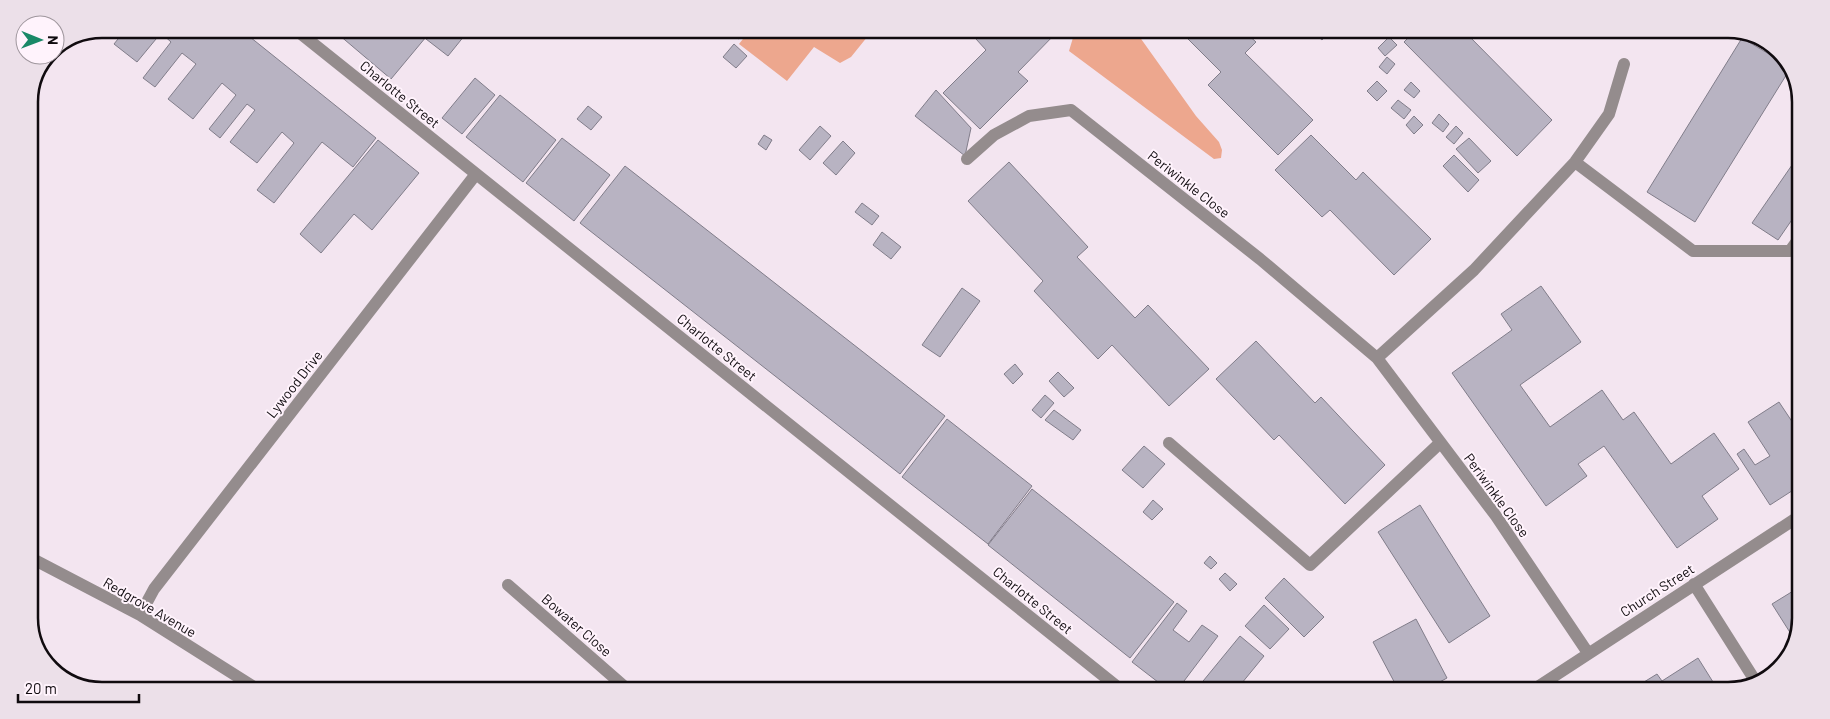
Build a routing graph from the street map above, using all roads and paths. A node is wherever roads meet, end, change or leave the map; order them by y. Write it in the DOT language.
graph roads {
  1 [pos="306,38"];
  2 [pos="1624,64"];
  3 [pos="968,159"];
  4 [pos="1575,162"];
  5 [pos="476,174"];
  6 [pos="1792,248"];
  7 [pos="1378,358"];
  8 [pos="1169,443"];
  9 [pos="1440,443"];
  10 [pos="1792,521"];
  11 [pos="38,562"];
  12 [pos="1694,584"];
  13 [pos="508,585"];
  14 [pos="140,616"];
  15 [pos="1588,653"];
  16 [pos="1753,677"];
  17 [pos="246,682"];
  18 [pos="619,682"];
  19 [pos="1111,682"];
  20 [pos="1546,682"];
  1 -- 5 [label="street, Charlotte Street"];
  2 -- 4 [label="street"];
  3 -- 7 [label="street, Periwinkle Close"];
  4 -- 6 [label="street"];
  4 -- 7 [label="street"];
  5 -- 14 [label="street, Lywood Drive"];
  5 -- 19 [label="street, Charlotte Street"];
  7 -- 9 [label="street, Periwinkle Close"];
  8 -- 9 [label="street"];
  9 -- 15 [label="street, Periwinkle Close"];
  10 -- 12 [label="street, Church Street"];
  11 -- 14 [label="street, Redgrove Avenue"];
  12 -- 15 [label="street, Church Street"];
  12 -- 16 [label="street"];
  13 -- 18 [label="street, Bowater Close"];
  14 -- 17 [label="street, Redgrove Avenue"];
  15 -- 20 [label="street, Church Street"];
}
